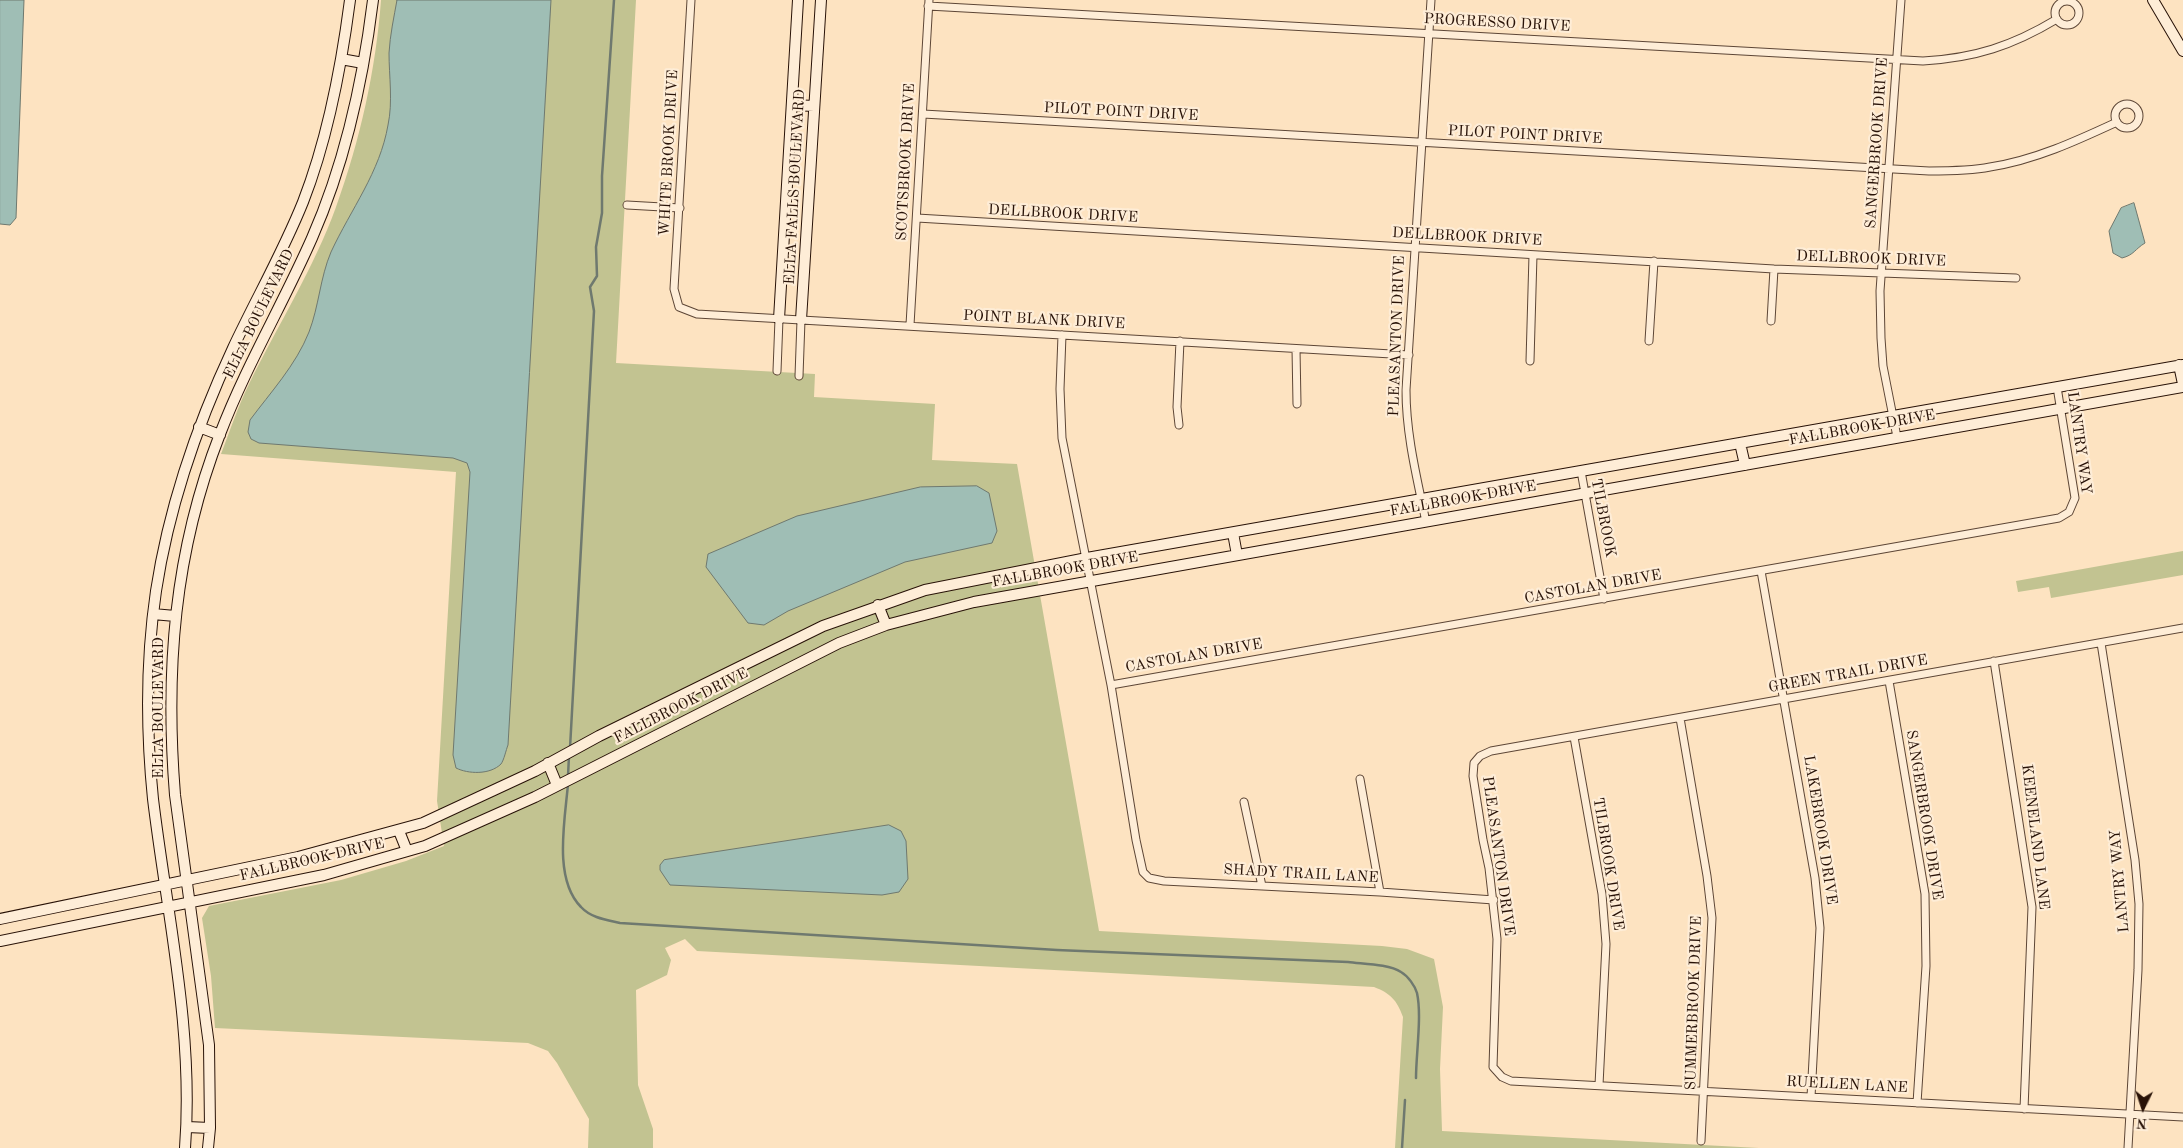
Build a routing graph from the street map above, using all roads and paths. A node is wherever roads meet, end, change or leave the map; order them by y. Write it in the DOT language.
graph roads {
  1 [pos="350,0"];
  2 [pos="373,0"];
  3 [pos="691,0"];
  4 [pos="798,0"];
  5 [pos="821,0"];
  6 [pos="1431,0"];
  7 [pos="1901,0"];
  8 [pos="2153,0"];
  9 [pos="928,3"];
  10 [pos="2057,19"];
  11 [pos="1429,33"];
  12 [pos="2183,51"];
  13 [pos="341,59"];
  14 [pos="1897,60"];
  15 [pos="363,63"];
  16 [pos="793,105"];
  17 [pos="814,106"];
  18 [pos="923,114"];
  19 [pos="2117,122"];
  20 [pos="1422,142"];
  21 [pos="1889,169"];
  22 [pos="627,205"];
  23 [pos="680,208"];
  24 [pos="917,218"];
  25 [pos="1414,247"];
  26 [pos="1533,254"];
  27 [pos="1654,261"];
  28 [pos="1774,269"];
  29 [pos="1882,273"];
  30 [pos="2016,278"];
  31 [pos="679,307"];
  32 [pos="779,318"];
  33 [pos="802,320"];
  34 [pos="1771,321"];
  35 [pos="910,325"];
  36 [pos="1062,335"];
  37 [pos="1180,341"];
  38 [pos="1649,341"];
  39 [pos="1296,349"];
  40 [pos="1409,355"];
  41 [pos="1530,362"];
  42 [pos="2181,365"];
  43 [pos="778,371"];
  44 [pos="799,376"];
  45 [pos="2183,386"];
  46 [pos="2057,387"];
  47 [pos="1298,404"];
  48 [pos="2061,408"];
  49 [pos="1893,416"];
  50 [pos="1179,425"];
  51 [pos="199,427"];
  52 [pos="220,435"];
  53 [pos="1896,437"];
  54 [pos="1740,443"];
  55 [pos="1745,465"];
  56 [pos="1580,471"];
  57 [pos="1585,492"];
  58 [pos="1422,500"];
  59 [pos="2074,504"];
  60 [pos="1426,522"];
  61 [pos="1233,533"];
  62 [pos="1237,555"];
  63 [pos="1087,558"];
  64 [pos="1761,571"];
  65 [pos="1091,580"];
  66 [pos="1604,599"];
  67 [pos="878,605"];
  68 [pos="153,614"];
  69 [pos="175,616"];
  70 [pos="886,625"];
  71 [pos="2183,628"];
  72 [pos="2101,643"];
  73 [pos="1994,661"];
  74 [pos="1889,681"];
  75 [pos="1111,685"];
  76 [pos="1784,700"];
  77 [pos="1680,718"];
  78 [pos="1574,737"];
  79 [pos="1517,746"];
  80 [pos="548,764"];
  81 [pos="1360,779"];
  82 [pos="558,785"];
  83 [pos="1244,802"];
  84 [pos="399,831"];
  85 [pos="407,852"];
  86 [pos="187,881"];
  87 [pos="165,885"];
  88 [pos="1262,886"];
  89 [pos="1380,892"];
  90 [pos="1494,900"];
  91 [pos="190,903"];
  92 [pos="168,907"];
  93 [pos="0,919"];
  94 [pos="0,941"];
  95 [pos="1510,1081"];
  96 [pos="1599,1085"];
  97 [pos="1704,1093"];
  98 [pos="1811,1097"];
  99 [pos="1917,1103"];
  100 [pos="2024,1109"];
  101 [pos="2130,1115"];
  102 [pos="2183,1117"];
  103 [pos="187,1126"];
  104 [pos="210,1128"];
  105 [pos="1701,1141"];
  106 [pos="185,1148"];
  107 [pos="208,1148"];
  108 [pos="2128,1148"];
  1 -- 13 [label="main road, ELLA BOULEVARD"];
  2 -- 15 [label="main road, ELLA BOULEVARD"];
  3 -- 23 [label="street, WHITE BROOK DRIVE"];
  4 -- 16 [label="main road, ELLA FALLS BOULEVARD"];
  5 -- 17 [label="main road, ELLA FALLS BOULEVARD"];
  6 -- 11 [label="street, PLEASANTON DRIVE"];
  7 -- 14 [label="street, SANGERBROOK DRIVE"];
  8 -- 12 [label="main road"];
  9 -- 11 [label="street, PROGRESSO DRIVE"];
  9 -- 18 [label="street, SCOTSBROOK DRIVE"];
  10 -- 14 [label="street, PROGRESSO DRIVE"];
  11 -- 14 [label="street, PROGRESSO DRIVE"];
  11 -- 20 [label="street, PLEASANTON DRIVE"];
  13 -- 15 [label="main road"];
  13 -- 51 [label="main road, ELLA BOULEVARD"];
  14 -- 21 [label="street, SANGERBROOK DRIVE"];
  15 -- 52 [label="main road, ELLA BOULEVARD"];
  16 -- 17 [label="main road"];
  16 -- 32 [label="main road, ELLA FALLS BOULEVARD"];
  17 -- 33 [label="main road, ELLA FALLS BOULEVARD"];
  18 -- 20 [label="street, PILOT POINT DRIVE"];
  18 -- 24 [label="street, SCOTSBROOK DRIVE"];
  19 -- 21 [label="street, PILOT POINT DRIVE"];
  20 -- 21 [label="street, PILOT POINT DRIVE"];
  20 -- 25 [label="street, PLEASANTON DRIVE"];
  21 -- 29 [label="street, SANGERBROOK DRIVE"];
  22 -- 23 [label="street"];
  23 -- 31 [label="street, WHITE BROOK DRIVE"];
  24 -- 25 [label="street, DELLBROOK DRIVE"];
  24 -- 35 [label="street, SCOTSBROOK DRIVE"];
  25 -- 26 [label="street, DELLBROOK DRIVE"];
  25 -- 40 [label="street, PLEASANTON DRIVE"];
  26 -- 27 [label="street, DELLBROOK DRIVE"];
  26 -- 41 [label="street"];
  27 -- 28 [label="street, DELLBROOK DRIVE"];
  27 -- 38 [label="street"];
  28 -- 29 [label="street, DELLBROOK DRIVE"];
  28 -- 34 [label="street"];
  29 -- 30 [label="street, DELLBROOK DRIVE"];
  29 -- 49 [label="street, SANGERBROOK DRIVE"];
  31 -- 32 [label="street, POINT BLANK DRIVE"];
  32 -- 33 [label="street, POINT BLANK DRIVE"];
  32 -- 43 [label="street, ELLA FALLS BOULEVARD"];
  33 -- 35 [label="street, POINT BLANK DRIVE"];
  33 -- 44 [label="street, ELLA FALLS BOULEVARD"];
  35 -- 36 [label="street, POINT BLANK DRIVE"];
  36 -- 37 [label="street, POINT BLANK DRIVE"];
  36 -- 63 [label="street"];
  37 -- 39 [label="street, POINT BLANK DRIVE"];
  37 -- 50 [label="street"];
  39 -- 40 [label="street, POINT BLANK DRIVE"];
  39 -- 47 [label="street"];
  40 -- 58 [label="street, PLEASANTON DRIVE"];
  42 -- 45 [label="main road"];
  42 -- 46 [label="main road, FALLBROOK DRIVE"];
  45 -- 48 [label="main road, FALLBROOK DRIVE"];
  46 -- 48 [label="street, LANTRY WAY"];
  46 -- 49 [label="main road, FALLBROOK DRIVE"];
  48 -- 53 [label="main road, FALLBROOK DRIVE"];
  48 -- 59 [label="street, LANTRY WAY"];
  49 -- 53 [label="street, SANGERBROOK DRIVE"];
  49 -- 54 [label="main road, FALLBROOK DRIVE"];
  51 -- 52 [label="main road"];
  51 -- 68 [label="main road, ELLA BOULEVARD"];
  52 -- 69 [label="main road, ELLA BOULEVARD"];
  53 -- 55 [label="main road, FALLBROOK DRIVE"];
  54 -- 55 [label="main road"];
  54 -- 56 [label="main road, FALLBROOK DRIVE"];
  55 -- 57 [label="main road, FALLBROOK DRIVE"];
  56 -- 57 [label="street, TILBROOK"];
  56 -- 58 [label="main road, FALLBROOK DRIVE"];
  57 -- 60 [label="main road, FALLBROOK DRIVE"];
  57 -- 66 [label="street, TILBROOK"];
  58 -- 60 [label="street, PLEASANTON DRIVE"];
  58 -- 61 [label="main road, FALLBROOK DRIVE"];
  59 -- 64 [label="street, CASTOLAN DRIVE"];
  60 -- 62 [label="main road, FALLBROOK DRIVE"];
  61 -- 62 [label="main road"];
  61 -- 63 [label="main road, FALLBROOK DRIVE"];
  62 -- 65 [label="main road, FALLBROOK DRIVE"];
  63 -- 65 [label="street"];
  63 -- 67 [label="main road, FALLBROOK DRIVE"];
  64 -- 66 [label="street, CASTOLAN DRIVE"];
  64 -- 76 [label="street, LAKEBROOK DRIVE"];
  65 -- 70 [label="main road, FALLBROOK DRIVE"];
  65 -- 75 [label="street"];
  66 -- 75 [label="street, CASTOLAN DRIVE"];
  67 -- 70 [label="main road"];
  67 -- 80 [label="main road, FALLBROOK DRIVE"];
  68 -- 69 [label="main road"];
  68 -- 87 [label="main road, ELLA BOULEVARD"];
  69 -- 86 [label="main road, ELLA BOULEVARD"];
  70 -- 82 [label="main road, FALLBROOK DRIVE"];
  71 -- 72 [label="street, GREEN TRAIL DRIVE"];
  72 -- 73 [label="street, GREEN TRAIL DRIVE"];
  72 -- 101 [label="street, LANTRY WAY"];
  73 -- 74 [label="street, GREEN TRAIL DRIVE"];
  73 -- 100 [label="street, KEENELAND LANE"];
  74 -- 76 [label="street, GREEN TRAIL DRIVE"];
  74 -- 99 [label="street, SANGERBROOK DRIVE"];
  75 -- 88 [label="street, SHADY TRAIL LANE"];
  76 -- 77 [label="street, GREEN TRAIL DRIVE"];
  76 -- 98 [label="street, LAKEBROOK DRIVE"];
  77 -- 78 [label="street, GREEN TRAIL DRIVE"];
  77 -- 97 [label="street, SUMMERBROOK DRIVE"];
  78 -- 79 [label="street, GREEN TRAIL DRIVE"];
  78 -- 96 [label="street, TILBROOK DRIVE"];
  79 -- 90 [label="street, PLEASANTON DRIVE"];
  80 -- 82 [label="main road"];
  80 -- 84 [label="main road, FALLBROOK DRIVE"];
  81 -- 89 [label="street"];
  82 -- 85 [label="main road, FALLBROOK DRIVE"];
  83 -- 88 [label="street"];
  84 -- 85 [label="main road"];
  84 -- 86 [label="main road, FALLBROOK DRIVE"];
  85 -- 91 [label="main road, FALLBROOK DRIVE"];
  86 -- 87 [label="main road, FALLBROOK DRIVE"];
  86 -- 91 [label="main road, ELLA BOULEVARD"];
  87 -- 92 [label="main road, ELLA BOULEVARD"];
  87 -- 93 [label="main road, FALLBROOK DRIVE"];
  88 -- 89 [label="street, SHADY TRAIL LANE"];
  89 -- 90 [label="street, SHADY TRAIL LANE"];
  90 -- 95 [label="street, PLEASANTON DRIVE"];
  91 -- 92 [label="main road, FALLBROOK DRIVE"];
  91 -- 104 [label="main road, ELLA BOULEVARD"];
  92 -- 94 [label="main road, FALLBROOK DRIVE"];
  92 -- 103 [label="main road, ELLA BOULEVARD"];
  95 -- 96 [label="street, RUELLEN LANE"];
  96 -- 97 [label="street, RUELLEN LANE"];
  97 -- 98 [label="street, RUELLEN LANE"];
  97 -- 105 [label="street, SUMMERBROOK DRIVE"];
  98 -- 99 [label="street, RUELLEN LANE"];
  99 -- 100 [label="street, RUELLEN LANE"];
  100 -- 101 [label="street, RUELLEN LANE"];
  101 -- 102 [label="street, RUELLEN LANE"];
  101 -- 108 [label="street, LANTRY WAY"];
  103 -- 104 [label="main road"];
  103 -- 106 [label="main road, ELLA BOULEVARD"];
  104 -- 107 [label="main road, ELLA BOULEVARD"];
}
